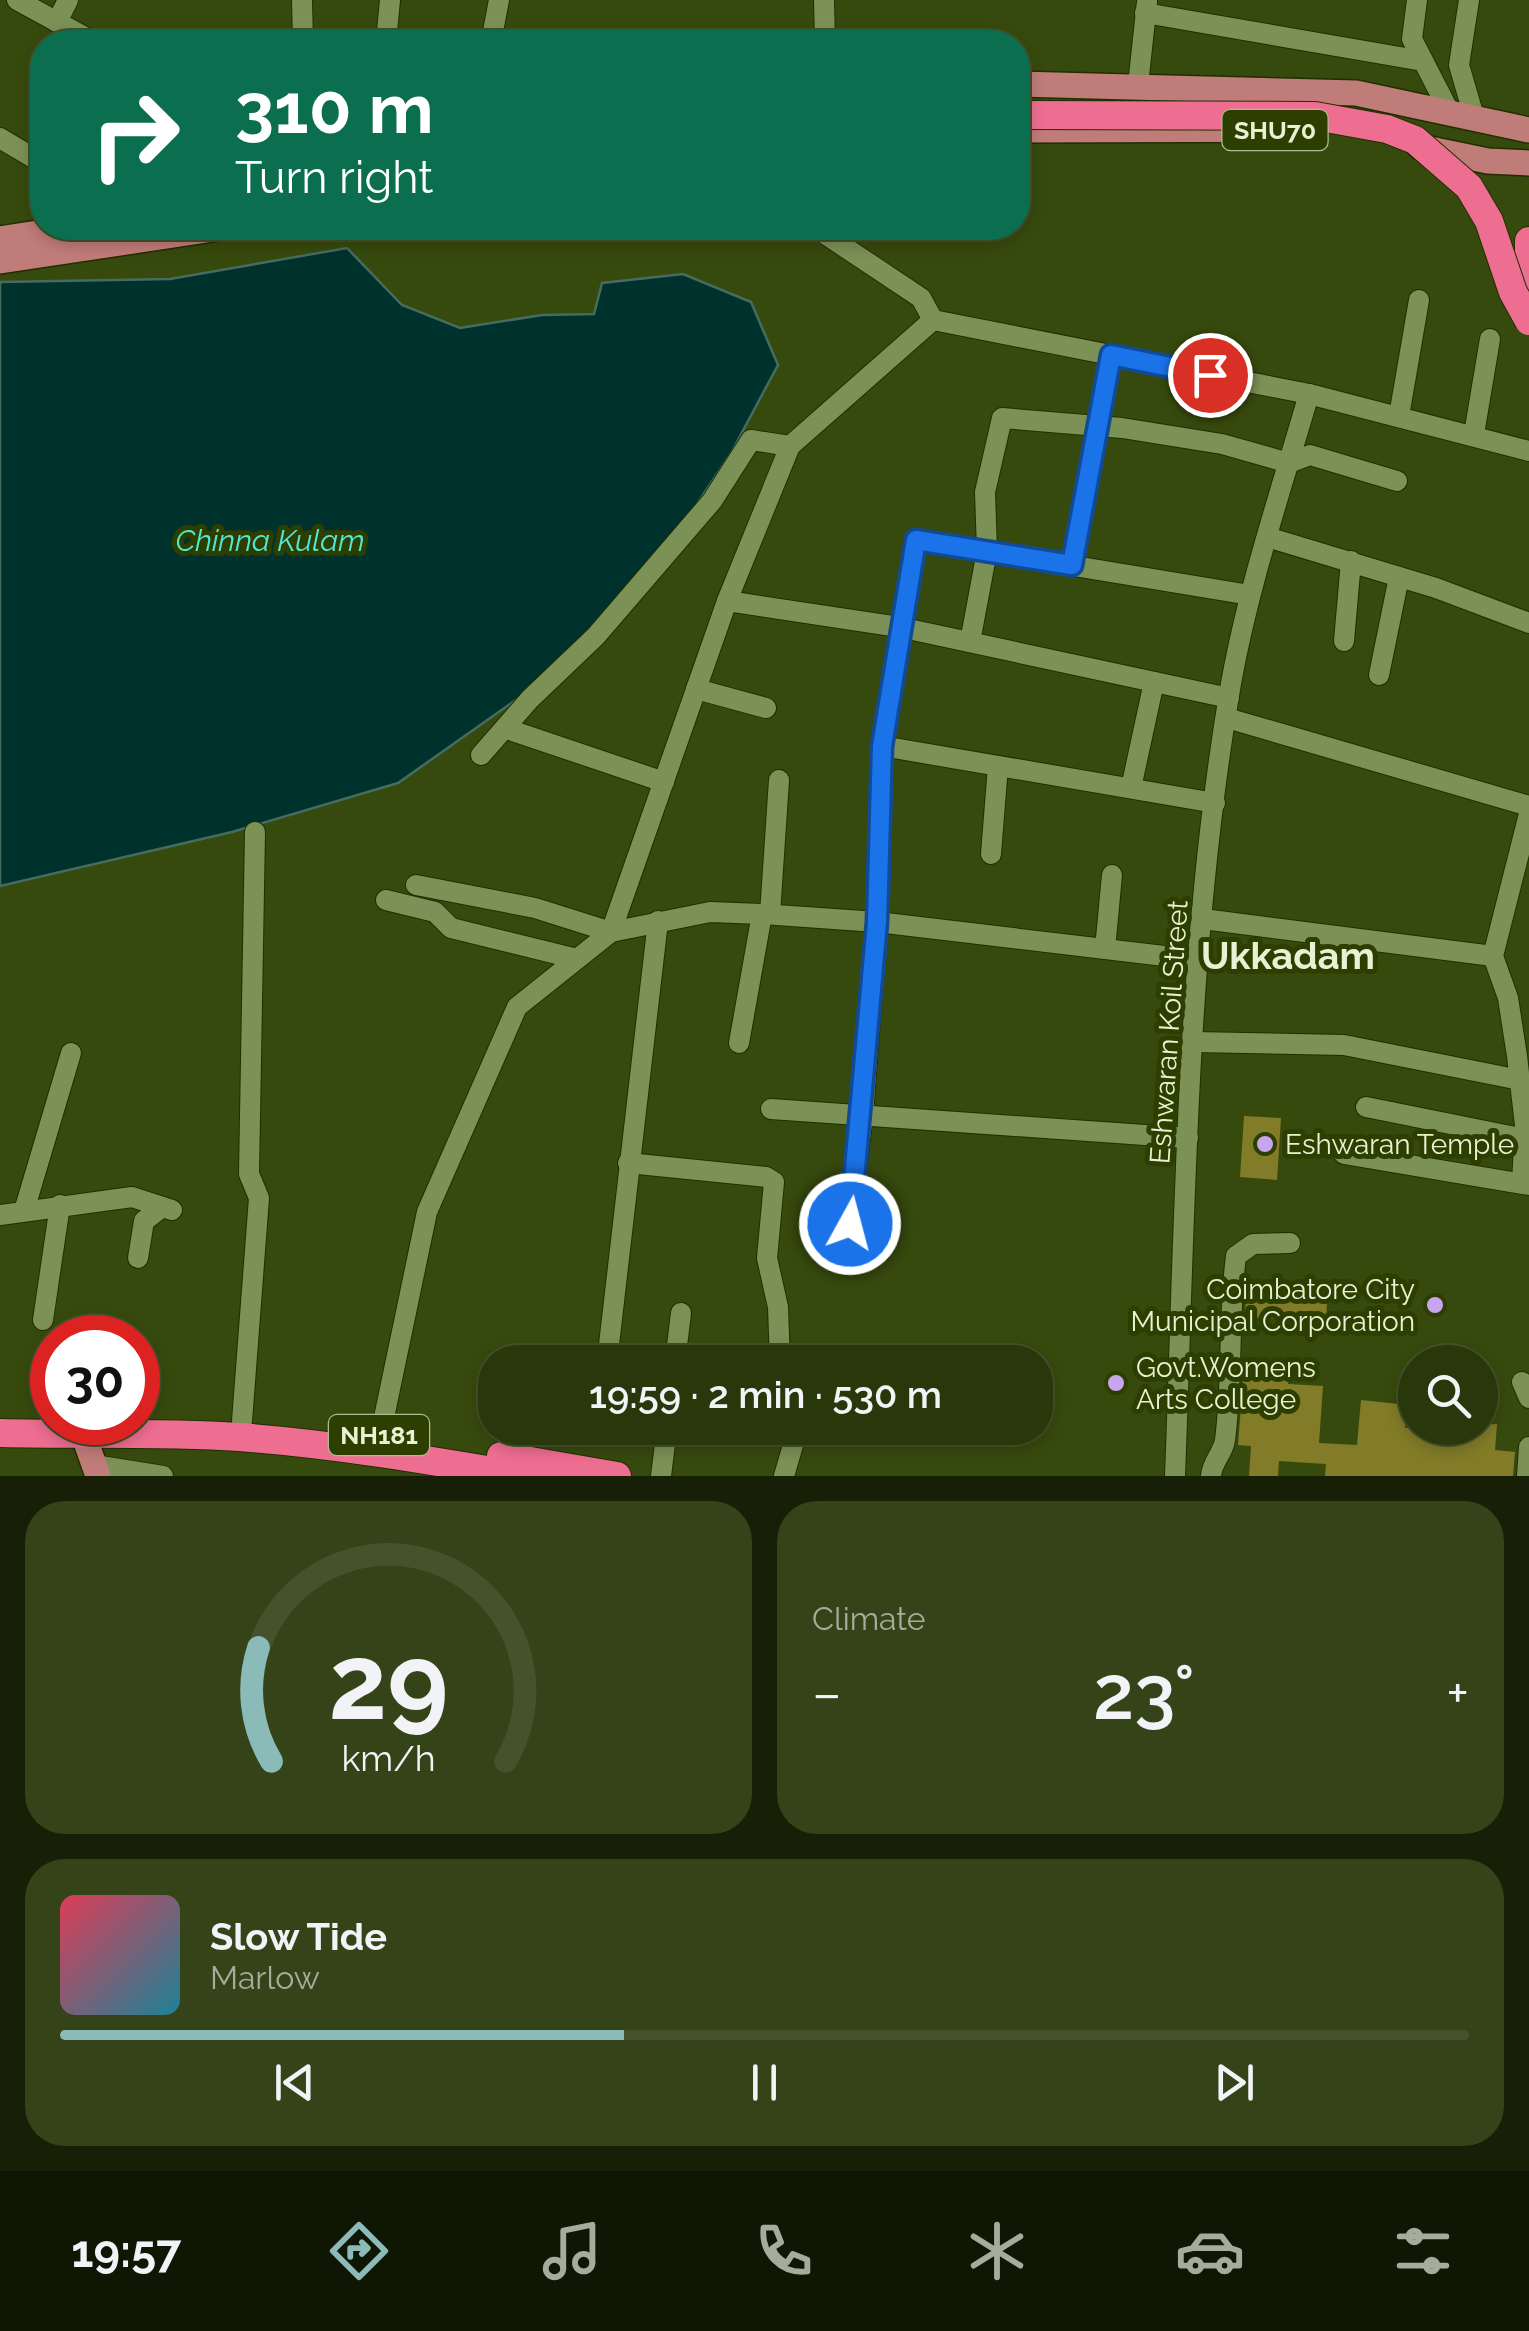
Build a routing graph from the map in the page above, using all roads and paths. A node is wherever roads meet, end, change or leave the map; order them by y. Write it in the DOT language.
graph roads {
  1 [pos="17,0"];
  2 [pos="68,0"];
  3 [pos="302,0"];
  4 [pos="390,0"];
  5 [pos="499,0"];
  6 [pos="824,0"];
  7 [pos="1417,0"];
  8 [pos="1469,0"];
  9 [pos="1146,6"];
  10 [pos="57,22"];
  11 [pos="72,30"];
  12 [pos="303,30"];
  13 [pos="387,30"];
  14 [pos="493,30"];
  15 [pos="828,30"];
  16 [pos="1424,61"];
  17 [pos="1030,84"];
  18 [pos="1138,84"];
  19 [pos="1030,100"];
  20 [pos="1030,115"];
  21 [pos="1463,118"];
  22 [pos="1030,130"];
  23 [pos="1529,130"];
  24 [pos="0,138"];
  25 [pos="30,156"];
  26 [pos="1529,163"];
  27 [pos="30,225"];
  28 [pos="0,228"];
  29 [pos="30,237"];
  30 [pos="0,239"];
  31 [pos="56,240"];
  32 [pos="834,240"];
  33 [pos="0,261"];
  34 [pos="1528,264"];
  35 [pos="1419,300"];
  36 [pos="933,320"];
  37 [pos="1529,321"];
  38 [pos="1490,339"];
  39 [pos="1111,355"];
  40 [pos="1309,394"];
  41 [pos="1399,416"];
  42 [pos="1097,428"];
  43 [pos="1474,434"];
  44 [pos="790,446"];
  45 [pos="1529,451"];
  46 [pos="1289,463"];
  47 [pos="1397,481"];
  48 [pos="1267,537"];
  49 [pos="987,551"];
  50 [pos="1351,562"];
  51 [pos="1072,565"];
  52 [pos="1399,577"];
  53 [pos="1250,595"];
  54 [pos="727,601"];
  55 [pos="1529,623"];
  56 [pos="899,627"];
  57 [pos="1344,641"];
  58 [pos="970,642"];
  59 [pos="1379,675"];
  60 [pos="1154,682"];
  61 [pos="696,689"];
  62 [pos="766,708"];
  63 [pos="1228,708"];
  64 [pos="507,729"];
  65 [pos="882,746"];
  66 [pos="481,755"];
  67 [pos="998,766"];
  68 [pos="779,780"];
  69 [pos="664,782"];
  70 [pos="1130,788"];
  71 [pos="1215,802"];
  72 [pos="1529,806"];
  73 [pos="1529,814"];
  74 [pos="255,832"];
  75 [pos="992,854"];
  76 [pos="1112,875"];
  77 [pos="416,885"];
  78 [pos="386,900"];
  79 [pos="766,914"];
  80 [pos="1203,918"];
  81 [pos="658,920"];
  82 [pos="877,922"];
  83 [pos="612,932"];
  84 [pos="1105,949"];
  85 [pos="1493,956"];
  86 [pos="577,959"];
  87 [pos="1198,960"];
  88 [pos="1508,998"];
  89 [pos="1529,1011"];
  90 [pos="1193,1042"];
  91 [pos="738,1043"];
  92 [pos="71,1053"];
  93 [pos="1520,1080"];
  94 [pos="1366,1107"];
  95 [pos="772,1109"];
  96 [pos="863,1115"];
  97 [pos="1188,1138"];
  98 [pos="1524,1140"];
  99 [pos="1344,1154"];
  100 [pos="628,1163"];
  101 [pos="1526,1184"];
  102 [pos="60,1205"];
  103 [pos="24,1211"];
  104 [pos="0,1215"];
  105 [pos="1290,1243"];
  106 [pos="138,1258"];
  107 [pos="845,1260"];
  108 [pos="681,1313"];
  109 [pos="45,1315"];
  110 [pos="609,1345"];
  111 [pos="677,1345"];
  112 [pos="779,1345"];
  113 [pos="0,1416"];
  114 [pos="30,1416"];
  115 [pos="160,1419"];
  116 [pos="242,1421"];
  117 [pos="30,1432"];
  118 [pos="0,1433"];
  119 [pos="160,1433"];
  120 [pos="380,1443"];
  121 [pos="86,1445"];
  122 [pos="665,1445"];
  123 [pos="783,1445"];
  124 [pos="793,1445"];
  125 [pos="1529,1446"];
  126 [pos="96,1470"];
  127 [pos="162,1476"];
  128 [pos="522,1476"];
  129 [pos="617,1476"];
  130 [pos="661,1476"];
  131 [pos="784,1476"];
  132 [pos="1175,1476"];
  133 [pos="1211,1476"];
  134 [pos="1527,1476"];
  1 -- 10 [label="street"];
  2 -- 10 [label="street"];
  3 -- 12 [label="street"];
  4 -- 13 [label="street"];
  5 -- 14 [label="street"];
  6 -- 15 [label="street"];
  7 -- 16 [label="street"];
  8 -- 21 [label="street"];
  9 -- 16 [label="street"];
  9 -- 18 [label="street"];
  10 -- 11 [label="street"];
  16 -- 21 [label="street"];
  17 -- 18 [label="main road, SHU70"];
  18 -- 21 [label="main road, SHU70"];
  19 -- 34 [label="highway"];
  20 -- 37 [label="highway, bridge"];
  21 -- 23 [label="main road, SHU70"];
  22 -- 26 [label="main road, SHU70"];
  24 -- 25 [label="street"];
  27 -- 28 [label="street"];
  29 -- 30 [label="main road"];
  31 -- 33 [label="main road"];
  32 -- 36 [label="street"];
  35 -- 41 [label="street"];
  36 -- 39 [label="street"];
  36 -- 44 [label="street"];
  38 -- 43 [label="street"];
  39 -- 40 [label="street"];
  39 -- 42 [label="street"];
  40 -- 41 [label="street"];
  40 -- 46 [label="street, Eshwaran Koil Street"];
  41 -- 43 [label="street"];
  42 -- 46 [label="street"];
  42 -- 49 [label="street"];
  42 -- 51 [label="street"];
  43 -- 45 [label="street"];
  44 -- 54 [label="street"];
  44 -- 64 [label="street"];
  46 -- 47 [label="street"];
  46 -- 48 [label="street, Eshwaran Koil Street"];
  48 -- 50 [label="street"];
  48 -- 53 [label="street, Eshwaran Koil Street"];
  49 -- 51 [label="street"];
  49 -- 56 [label="street"];
  49 -- 58 [label="street"];
  50 -- 52 [label="street"];
  50 -- 57 [label="street"];
  51 -- 53 [label="street"];
  52 -- 55 [label="street"];
  52 -- 59 [label="street"];
  53 -- 63 [label="street, Eshwaran Koil Street"];
  54 -- 56 [label="street"];
  54 -- 61 [label="street"];
  56 -- 58 [label="street"];
  56 -- 65 [label="street"];
  58 -- 60 [label="street"];
  60 -- 63 [label="street"];
  60 -- 70 [label="street"];
  61 -- 62 [label="street"];
  61 -- 69 [label="street"];
  63 -- 71 [label="street, Eshwaran Koil Street"];
  63 -- 72 [label="street"];
  64 -- 66 [label="street"];
  64 -- 69 [label="street"];
  65 -- 67 [label="street"];
  65 -- 82 [label="street"];
  67 -- 70 [label="street"];
  67 -- 75 [label="street"];
  68 -- 79 [label="street"];
  69 -- 83 [label="street"];
  70 -- 71 [label="street"];
  71 -- 80 [label="street, Eshwaran Koil Street"];
  73 -- 85 [label="street"];
  74 -- 116 [label="street"];
  76 -- 84 [label="street"];
  77 -- 83 [label="street"];
  78 -- 86 [label="street"];
  79 -- 81 [label="street"];
  79 -- 82 [label="street"];
  79 -- 91 [label="street"];
  80 -- 85 [label="street"];
  80 -- 87 [label="street, Eshwaran Koil Street"];
  81 -- 83 [label="street"];
  81 -- 100 [label="street"];
  82 -- 84 [label="street"];
  82 -- 96 [label="street"];
  83 -- 86 [label="street"];
  84 -- 87 [label="street"];
  85 -- 88 [label="street"];
  86 -- 120 [label="street"];
  87 -- 90 [label="street, Eshwaran Koil Street"];
  88 -- 89 [label="street"];
  88 -- 93 [label="street"];
  90 -- 93 [label="street"];
  90 -- 97 [label="street, Eshwaran Koil Street"];
  92 -- 103 [label="street"];
  93 -- 98 [label="street"];
  94 -- 98 [label="street"];
  95 -- 96 [label="street"];
  96 -- 97 [label="street"];
  96 -- 107 [label="street"];
  97 -- 132 [label="street, Eshwaran Koil Street"];
  98 -- 101 [label="street"];
  99 -- 101 [label="street"];
  100 -- 110 [label="street"];
  100 -- 112 [label="street"];
  102 -- 103 [label="street"];
  102 -- 106 [label="street"];
  102 -- 109 [label="street"];
  103 -- 104 [label="street"];
  105 -- 133 [label="street"];
  108 -- 111 [label="street"];
  113 -- 114 [label="highway"];
  115 -- 116 [label="highway, NH181"];
  116 -- 120 [label="highway, NH181"];
  117 -- 118 [label="highway, NH181"];
  119 -- 120 [label="highway, NH181"];
  120 -- 128 [label="highway, NH181"];
  120 -- 129 [label="highway, NH181"];
  121 -- 126 [label="main road"];
  122 -- 130 [label="street"];
  123 -- 131 [label="street"];
  124 -- 131 [label="street"];
  125 -- 134 [label="street"];
  126 -- 127 [label="street"];
}
